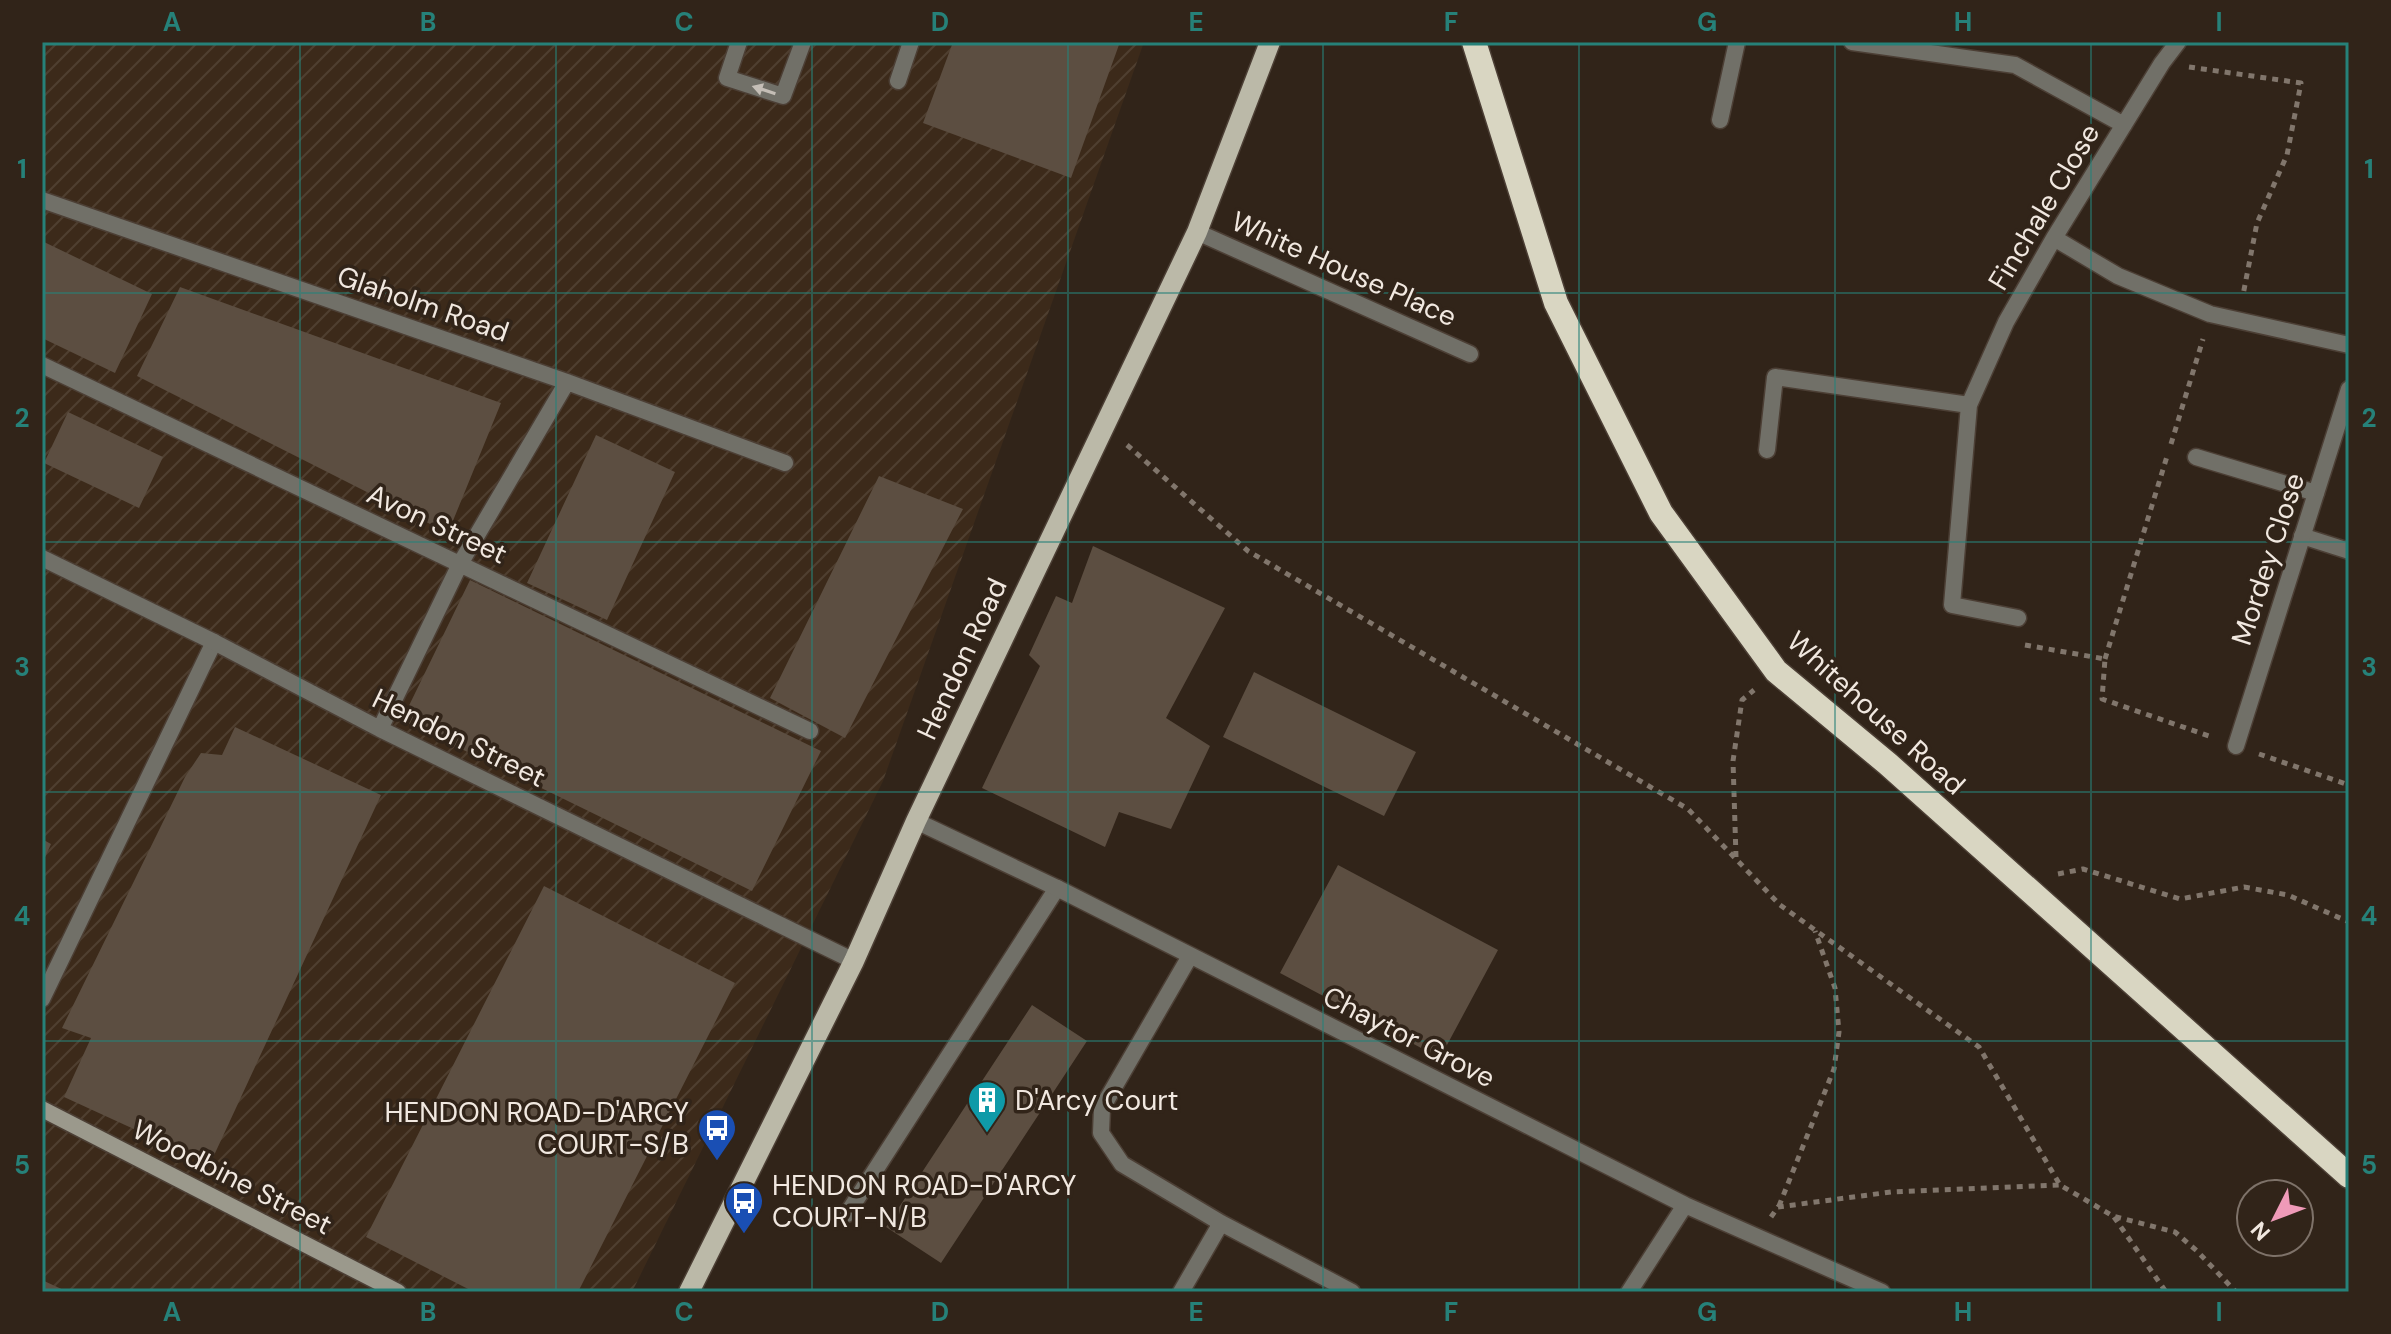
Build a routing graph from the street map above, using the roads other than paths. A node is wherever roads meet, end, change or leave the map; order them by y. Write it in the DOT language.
graph roads {
  1 [pos="739,42"];
  2 [pos="803,42"];
  3 [pos="911,42"];
  4 [pos="1270,42"];
  5 [pos="1474,42"];
  6 [pos="1737,42"];
  7 [pos="1852,42"];
  8 [pos="2178,42"];
  9 [pos="898,81"];
  10 [pos="1720,120"];
  11 [pos="2124,125"];
  12 [pos="42,200"];
  13 [pos="1197,232"];
  14 [pos="2054,238"];
  15 [pos="2349,345"];
  16 [pos="1470,354"];
  17 [pos="42,365"];
  18 [pos="567,382"];
  19 [pos="2349,389"];
  20 [pos="1969,405"];
  21 [pos="1767,450"];
  22 [pos="2196,457"];
  23 [pos="785,463"];
  24 [pos="2316,493"];
  25 [pos="2302,536"];
  26 [pos="2349,551"];
  27 [pos="42,558"];
  28 [pos="460,564"];
  29 [pos="2018,618"];
  30 [pos="214,642"];
  31 [pos="380,729"];
  32 [pos="810,731"];
  33 [pos="2236,746"];
  34 [pos="916,821"];
  35 [pos="1057,888"];
  36 [pos="1190,956"];
  37 [pos="854,961"];
  38 [pos="42,999"];
  39 [pos="42,1109"];
  40 [pos="2349,1176"];
  41 [pos="1685,1205"];
  42 [pos="847,1214"];
  43 [pos="1221,1223"];
  44 [pos="398,1292"];
  45 [pos="689,1292"];
  46 [pos="1181,1292"];
  47 [pos="1352,1292"];
  48 [pos="1629,1292"];
  49 [pos="1882,1292"];
  2 -- 1 [label="street, one-way"];
  3 -- 9 [label="street"];
  4 -- 13 [label="main road, Hendon Road"];
  5 -- 40 [label="highway, Whitehouse Road"];
  6 -- 10 [label="street"];
  7 -- 11 [label="street"];
  8 -- 11 [label="street, Finchale Close"];
  11 -- 14 [label="street, Finchale Close"];
  12 -- 18 [label="street, Glaholm Road"];
  13 -- 16 [label="street, White House Place"];
  13 -- 34 [label="main road, Hendon Road"];
  14 -- 15 [label="street"];
  14 -- 20 [label="street, Finchale Close"];
  17 -- 28 [label="street, Avon Street"];
  18 -- 23 [label="street, Glaholm Road"];
  18 -- 28 [label="street"];
  19 -- 24 [label="street, Mordey Close"];
  20 -- 21 [label="street"];
  20 -- 29 [label="street, Finchale Close"];
  22 -- 24 [label="street"];
  24 -- 25 [label="street, Mordey Close"];
  25 -- 26 [label="street"];
  25 -- 33 [label="street, Mordey Close"];
  27 -- 30 [label="street, Hendon Street"];
  28 -- 31 [label="street"];
  28 -- 32 [label="street, Avon Street"];
  30 -- 31 [label="street, Hendon Street"];
  30 -- 38 [label="street"];
  31 -- 37 [label="street, Hendon Street"];
  34 -- 35 [label="street, Chaytor Grove"];
  34 -- 37 [label="main road, Hendon Road"];
  35 -- 36 [label="street, Chaytor Grove"];
  35 -- 42 [label="street"];
  36 -- 41 [label="street, Chaytor Grove"];
  36 -- 43 [label="street"];
  37 -- 45 [label="main road, Hendon Road"];
  39 -- 44 [label="street, Woodbine Street"];
  41 -- 48 [label="street"];
  41 -- 49 [label="street, Chaytor Grove"];
  43 -- 46 [label="street"];
  43 -- 47 [label="street"];
}
